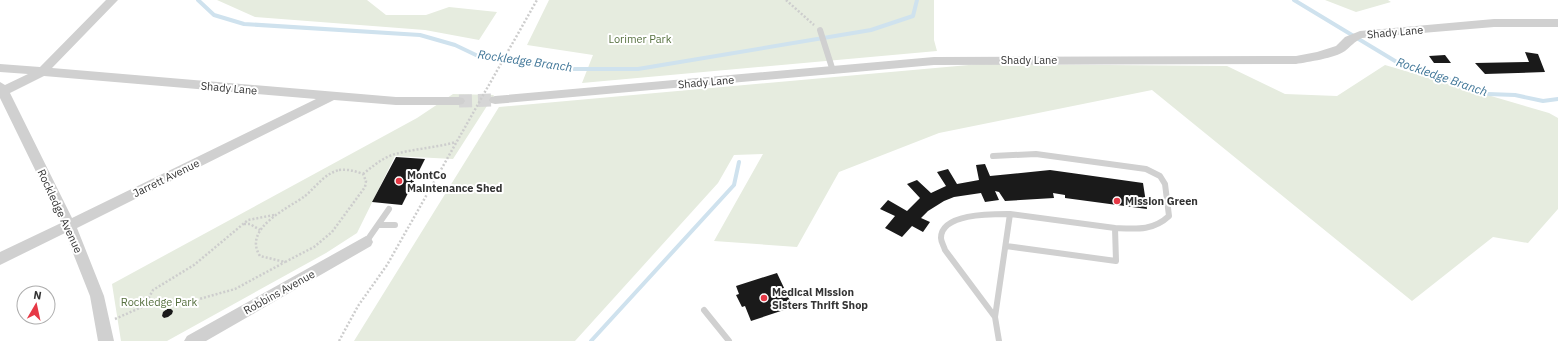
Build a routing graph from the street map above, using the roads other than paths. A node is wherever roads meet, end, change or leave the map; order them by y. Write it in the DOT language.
graph roads {
  1 [pos="113,0"];
  2 [pos="1558,22"];
  3 [pos="820,30"];
  4 [pos="0,68"];
  5 [pos="834,71"];
  6 [pos="42,72"];
  7 [pos="1,90"];
  8 [pos="332,96"];
  9 [pos="495,100"];
  10 [pos="459,101"];
  11 [pos="993,156"];
  12 [pos="388,209"];
  13 [pos="1010,214"];
  14 [pos="378,225"];
  15 [pos="395,225"];
  16 [pos="69,226"];
  17 [pos="1115,228"];
  18 [pos="366,242"];
  19 [pos="1006,246"];
  20 [pos="0,260"];
  21 [pos="704,310"];
  22 [pos="995,317"];
  23 [pos="106,341"];
  24 [pos="192,341"];
  25 [pos="729,341"];
  26 [pos="999,341"];
  1 -- 6 [label="street"];
  2 -- 5 [label="street, Shady Lane"];
  3 -- 5 [label="lane"];
  4 -- 6 [label="street, Shady Lane"];
  5 -- 9 [label="street, Shady Lane"];
  6 -- 7 [label="street"];
  6 -- 8 [label="street, Shady Lane"];
  7 -- 16 [label="street, Rockledge Avenue"];
  8 -- 10 [label="street, Shady Lane"];
  8 -- 16 [label="street, Jarrett Avenue"];
  11 -- 17 [label="lane"];
  12 -- 14 [label="lane"];
  13 -- 17 [label="lane"];
  13 -- 19 [label="lane"];
  13 -- 22 [label="lane"];
  14 -- 15 [label="lane"];
  14 -- 18 [label="lane"];
  16 -- 20 [label="street, Jarrett Avenue"];
  16 -- 23 [label="street, Rockledge Avenue"];
  17 -- 19 [label="lane"];
  18 -- 24 [label="street, Robbins Avenue"];
  19 -- 22 [label="lane"];
  21 -- 25 [label="lane"];
  22 -- 26 [label="lane"];
}
